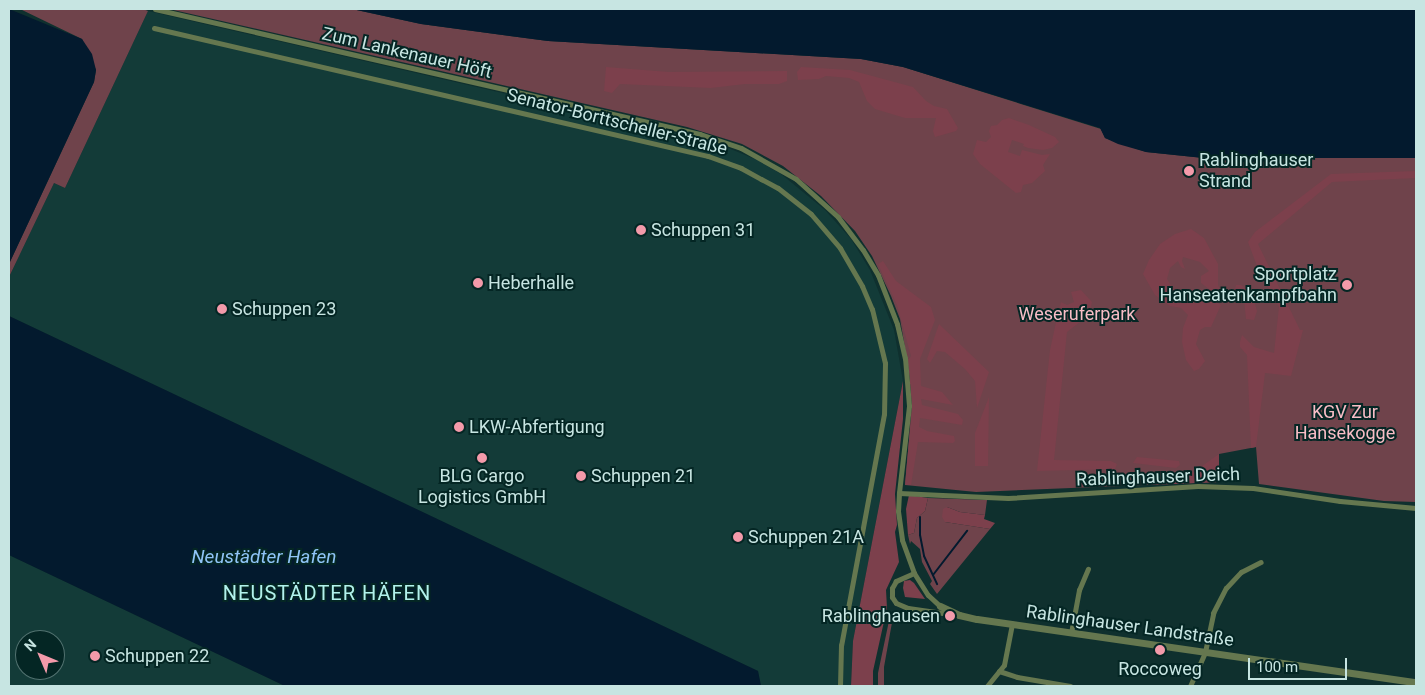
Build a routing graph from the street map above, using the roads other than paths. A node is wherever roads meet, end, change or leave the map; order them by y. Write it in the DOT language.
graph roads {
  1 [pos="155,9"];
  2 [pos="154,28"];
  3 [pos="899,493"];
  4 [pos="1416,508"];
  5 [pos="1261,562"];
  6 [pos="1088,569"];
  7 [pos="914,573"];
  8 [pos="940,606"];
  9 [pos="959,615"];
  10 [pos="1012,624"];
  11 [pos="1071,633"];
  12 [pos="1205,652"];
  13 [pos="999,671"];
  14 [pos="1416,682"];
  15 [pos="840,686"];
  16 [pos="986,686"];
  17 [pos="1070,686"];
  18 [pos="1190,686"];
  1 -- 3 [label="street, Zum Lankenauer Höft"];
  2 -- 15 [label="street, Senator-Borttscheller-Straße"];
  3 -- 4 [label="street, Rablinghauser Deich"];
  3 -- 7 [label="street, Zum Lankenauer Höft"];
  5 -- 12 [label="street"];
  6 -- 11 [label="street"];
  7 -- 8 [label="street, Zum Lankenauer Höft"];
  7 -- 9 [label="street, Rablinghauser Landstraße"];
  8 -- 9 [label="street, Rablinghauser Landstraße"];
  9 -- 10 [label="street, Rablinghauser Landstraße"];
  10 -- 11 [label="street, Rablinghauser Landstraße"];
  10 -- 13 [label="street"];
  11 -- 12 [label="street, Rablinghauser Landstraße"];
  12 -- 14 [label="street, Rablinghauser Landstraße"];
  12 -- 18 [label="street"];
  13 -- 16 [label="street"];
  13 -- 17 [label="street"];
}
